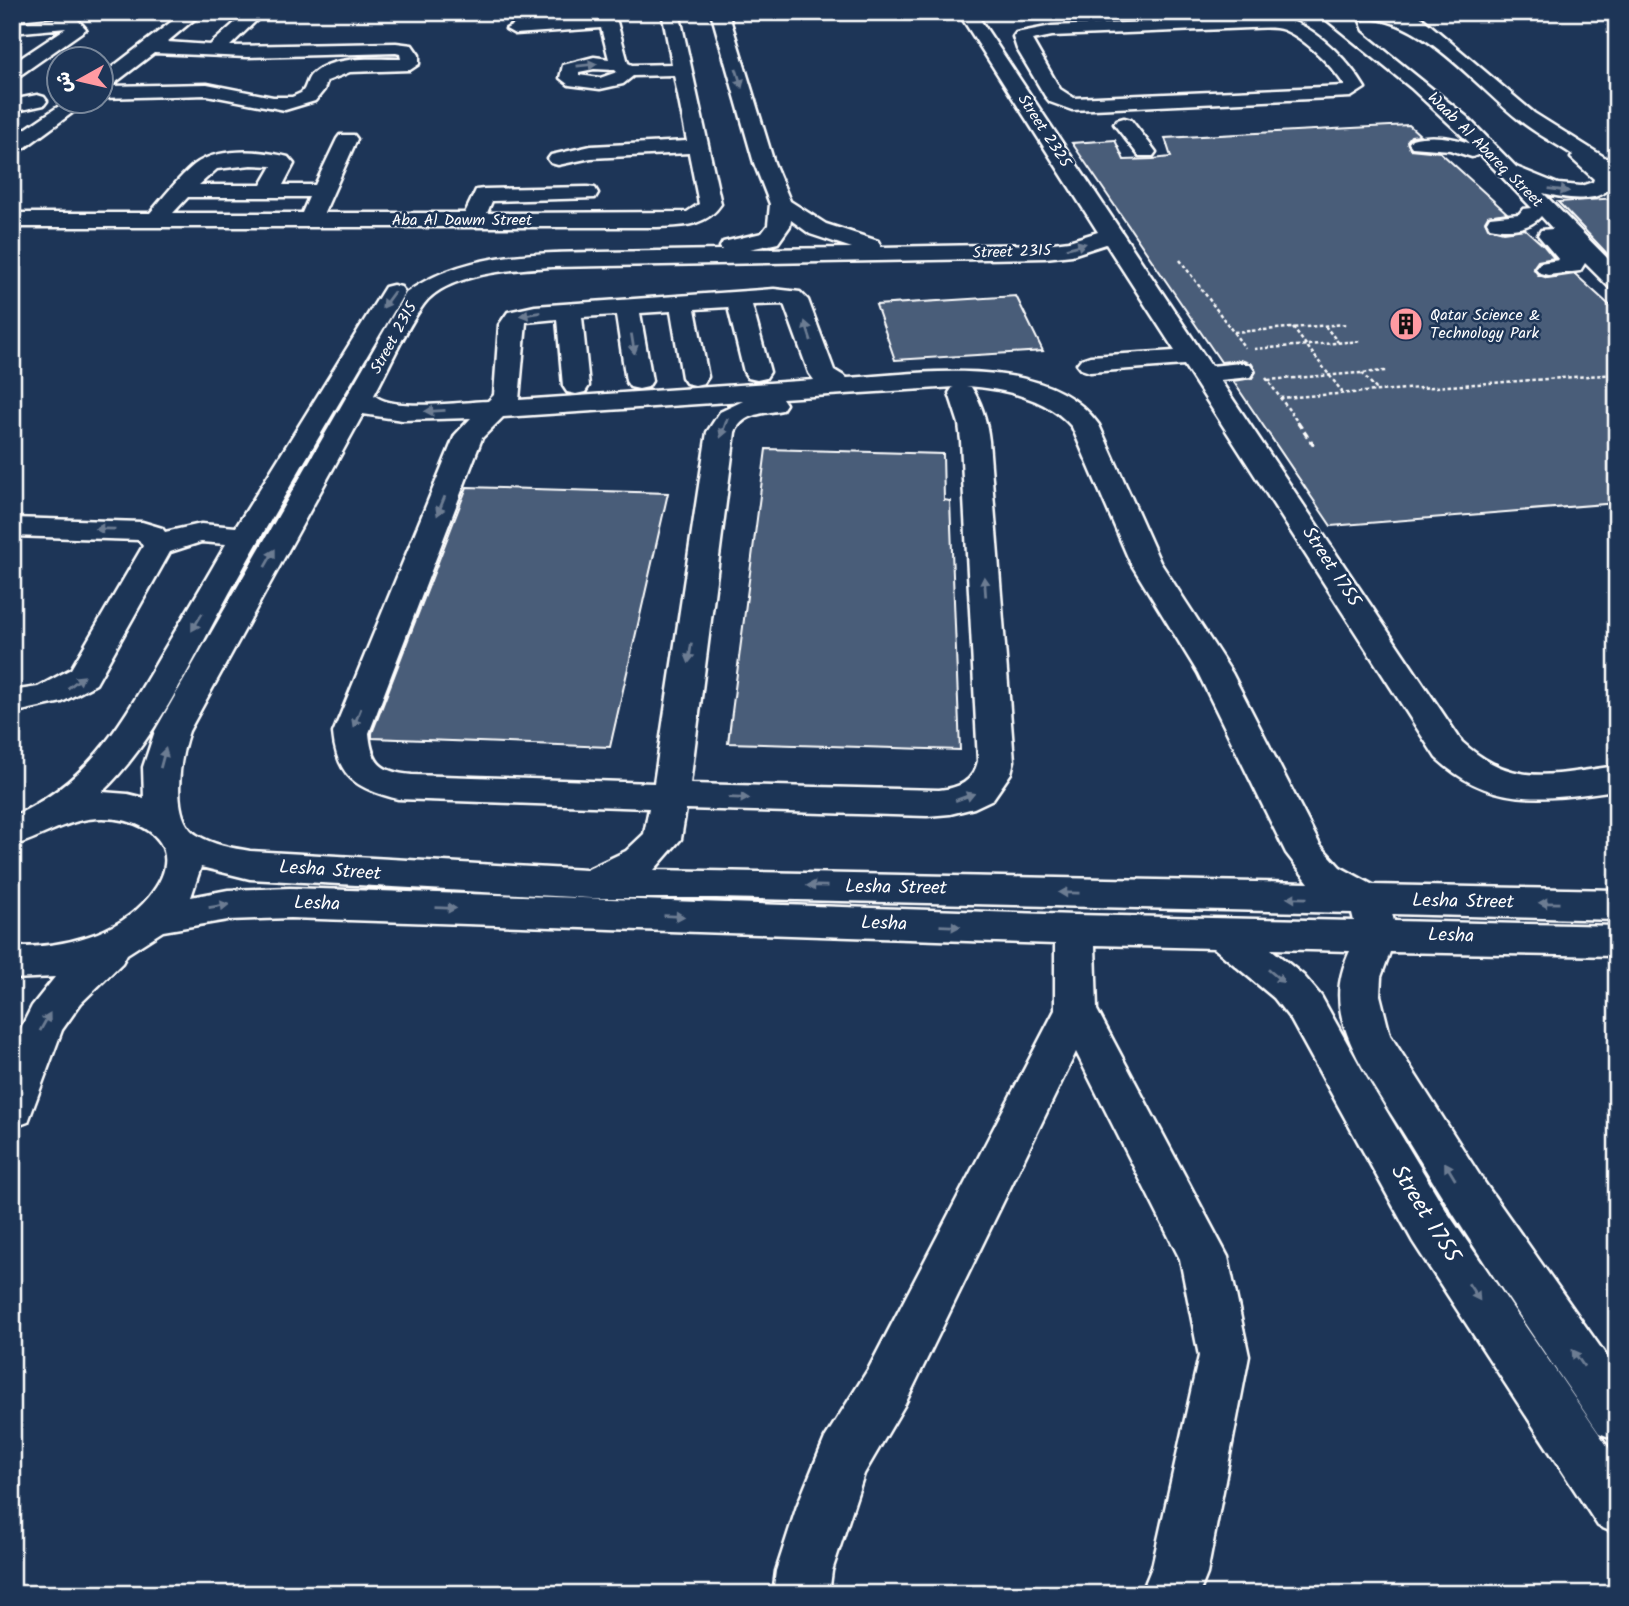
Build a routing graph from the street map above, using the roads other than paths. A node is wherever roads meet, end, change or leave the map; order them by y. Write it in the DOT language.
graph roads {
  1 [pos="17,12"];
  2 [pos="195,12"];
  3 [pos="257,12"];
  4 [pos="670,12"];
  5 [pos="719,12"];
  6 [pos="1404,12"];
  7 [pos="1284,13"];
  8 [pos="1317,14"];
  9 [pos="498,15"];
  10 [pos="1422,17"];
  11 [pos="166,18"];
  12 [pos="972,20"];
  13 [pos="1213,21"];
  14 [pos="1097,25"];
  15 [pos="12,26"];
  16 [pos="1354,34"];
  17 [pos="150,47"];
  18 [pos="214,51"];
  19 [pos="116,58"];
  20 [pos="1468,60"];
  21 [pos="410,64"];
  22 [pos="682,69"];
  23 [pos="12,72"];
  24 [pos="116,73"];
  25 [pos="405,89"];
  26 [pos="116,92"];
  27 [pos="46,98"];
  28 [pos="46,98"];
  29 [pos="46,99"];
  30 [pos="12,106"];
  31 [pos="57,116"];
  32 [pos="12,118"];
  33 [pos="1151,122"];
  34 [pos="1070,126"];
  35 [pos="1043,128"];
  36 [pos="1544,129"];
  37 [pos="12,132"];
  38 [pos="347,139"];
  39 [pos="1419,143"];
  40 [pos="698,146"];
  41 [pos="12,148"];
  42 [pos="1146,152"];
  43 [pos="1472,152"];
  44 [pos="1610,155"];
  45 [pos="558,159"];
  46 [pos="1498,161"];
  47 [pos="552,189"];
  48 [pos="183,191"];
  49 [pos="268,191"];
  50 [pos="323,191"];
  51 [pos="587,192"];
  52 [pos="484,195"];
  53 [pos="457,196"];
  54 [pos="781,204"];
  55 [pos="1531,214"];
  56 [pos="12,220"];
  57 [pos="156,220"];
  58 [pos="310,220"];
  59 [pos="473,220"];
  60 [pos="1499,222"];
  61 [pos="1111,235"];
  62 [pos="910,256"];
  63 [pos="1548,268"];
  64 [pos="1613,277"];
  65 [pos="738,299"];
  66 [pos="682,303"];
  67 [pos="627,306"];
  68 [pos="569,311"];
  69 [pos="1240,359"];
  70 [pos="1090,364"];
  71 [pos="1198,364"];
  72 [pos="757,372"];
  73 [pos="831,376"];
  74 [pos="695,377"];
  75 [pos="639,381"];
  76 [pos="576,386"];
  77 [pos="962,393"];
  78 [pos="361,398"];
  79 [pos="503,400"];
  80 [pos="1099,463"];
  81 [pos="12,527"];
  82 [pos="245,541"];
  83 [pos="158,546"];
  84 [pos="12,702"];
  85 [pos="1617,778"];
  86 [pos="670,796"];
  87 [pos="49,816"];
  88 [pos="12,832"];
  89 [pos="174,834"];
  90 [pos="590,884"];
  91 [pos="1617,905"];
  92 [pos="1373,917"];
  93 [pos="138,928"];
  94 [pos="1074,930"];
  95 [pos="1223,933"];
  96 [pos="1617,941"];
  97 [pos="12,963"];
  98 [pos="1076,1010"];
  99 [pos="12,1109"];
  100 [pos="1617,1415"];
  101 [pos="1617,1507"];
  102 [pos="802,1594"];
  103 [pos="1170,1594"];
  1 -- 15 [label="street"];
  2 -- 17 [label="street"];
  3 -- 18 [label="street"];
  4 -- 22 [label="street, Aba Al Dawm Street"];
  5 -- 54 [label="street, one-way"];
  6 -- 10 [label="street"];
  7 -- 8 [label="street"];
  7 -- 13 [label="street"];
  8 -- 16 [label="street, Waab Al Abareq Street"];
  8 -- 43 [label="street"];
  9 -- 22 [label="street"];
  10 -- 16 [label="street"];
  10 -- 20 [label="street"];
  11 -- 19 [label="street"];
  12 -- 14 [label="street"];
  12 -- 35 [label="street, Street 2325"];
  13 -- 14 [label="street"];
  13 -- 14 [label="street"];
  15 -- 23 [label="street"];
  16 -- 46 [label="street, Waab Al Abareq Street"];
  17 -- 18 [label="street"];
  17 -- 24 [label="street"];
  18 -- 21 [label="street"];
  20 -- 36 [label="street"];
  20 -- 44 [label="street"];
  21 -- 25 [label="street"];
  21 -- 26 [label="street"];
  22 -- 40 [label="street, Aba Al Dawm Street"];
  27 -- 30 [label="street"];
  28 -- 32 [label="street"];
  29 -- 37 [label="street"];
  31 -- 41 [label="street"];
  33 -- 42 [label="street"];
  34 -- 35 [label="street"];
  35 -- 61 [label="street, Street 2325"];
  36 -- 44 [label="street"];
  46 -- 36 [label="street, one-way"];
  38 -- 50 [label="street"];
  39 -- 43 [label="street"];
  40 -- 45 [label="street"];
  40 -- 59 [label="street, Aba Al Dawm Street"];
  43 -- 55 [label="street"];
  45 -- 47 [label="street"];
  45 -- 47 [label="street"];
  46 -- 64 [label="street, Waab Al Abareq Street"];
  47 -- 51 [label="street"];
  47 -- 52 [label="street"];
  48 -- 49 [label="street"];
  48 -- 49 [label="street"];
  48 -- 57 [label="street"];
  49 -- 50 [label="street"];
  50 -- 58 [label="street"];
  52 -- 53 [label="street"];
  52 -- 59 [label="street"];
  54 -- 62 [label="street, Street 2315"];
  54 -- 82 [label="street, Street 2315, one-way"];
  55 -- 60 [label="street"];
  55 -- 63 [label="street"];
  56 -- 57 [label="street, Aba Al Dawm Street"];
  57 -- 58 [label="street, Aba Al Dawm Street"];
  58 -- 59 [label="street, Aba Al Dawm Street"];
  62 -- 61 [label="street, Street 2315, one-way"];
  61 -- 71 [label="street, Street 1755"];
  62 -- 78 [label="street, Street 2315"];
  65 -- 66 [label="street"];
  65 -- 72 [label="street"];
  73 -- 65 [label="street, one-way"];
  66 -- 67 [label="street"];
  66 -- 74 [label="street"];
  67 -- 68 [label="street"];
  67 -- 75 [label="street, one-way"];
  68 -- 76 [label="street"];
  68 -- 79 [label="street, one-way"];
  69 -- 71 [label="street"];
  70 -- 71 [label="street"];
  71 -- 85 [label="street, Street 1755"];
  72 -- 73 [label="street"];
  72 -- 74 [label="street"];
  73 -- 79 [label="street"];
  73 -- 80 [label="street"];
  74 -- 75 [label="street"];
  75 -- 76 [label="street"];
  76 -- 79 [label="street"];
  77 -- 80 [label="street"];
  77 -- 86 [label="street, one-way"];
  86 -- 77 [label="street, one-way"];
  79 -- 78 [label="street, one-way"];
  89 -- 78 [label="street, Street 2315, one-way"];
  79 -- 86 [label="street, one-way"];
  80 -- 92 [label="street"];
  83 -- 81 [label="street, one-way"];
  82 -- 83 [label="street"];
  82 -- 87 [label="street, Street 2315, one-way"];
  84 -- 83 [label="street, one-way"];
  86 -- 90 [label="street"];
  87 -- 88 [label="street"];
  87 -- 89 [label="street, Lesha Street"];
  89 -- 90 [label="street, Lesha Street"];
  89 -- 93 [label="street, Street 2315"];
  92 -- 90 [label="street, Lesha Street, one-way"];
  91 -- 92 [label="street, Lesha Street, one-way"];
  92 -- 95 [label="street, Lesha"];
  92 -- 96 [label="street, Lesha"];
  100 -- 92 [label="street, one-way"];
  93 -- 94 [label="street, Lesha, one-way"];
  93 -- 97 [label="street, Lesha"];
  99 -- 93 [label="street, Street 2315, one-way"];
  94 -- 95 [label="street, Lesha"];
  94 -- 98 [label="street"];
  95 -- 101 [label="street, Street 1755, one-way"];
  98 -- 102 [label="street"];
  98 -- 103 [label="street"];
}
